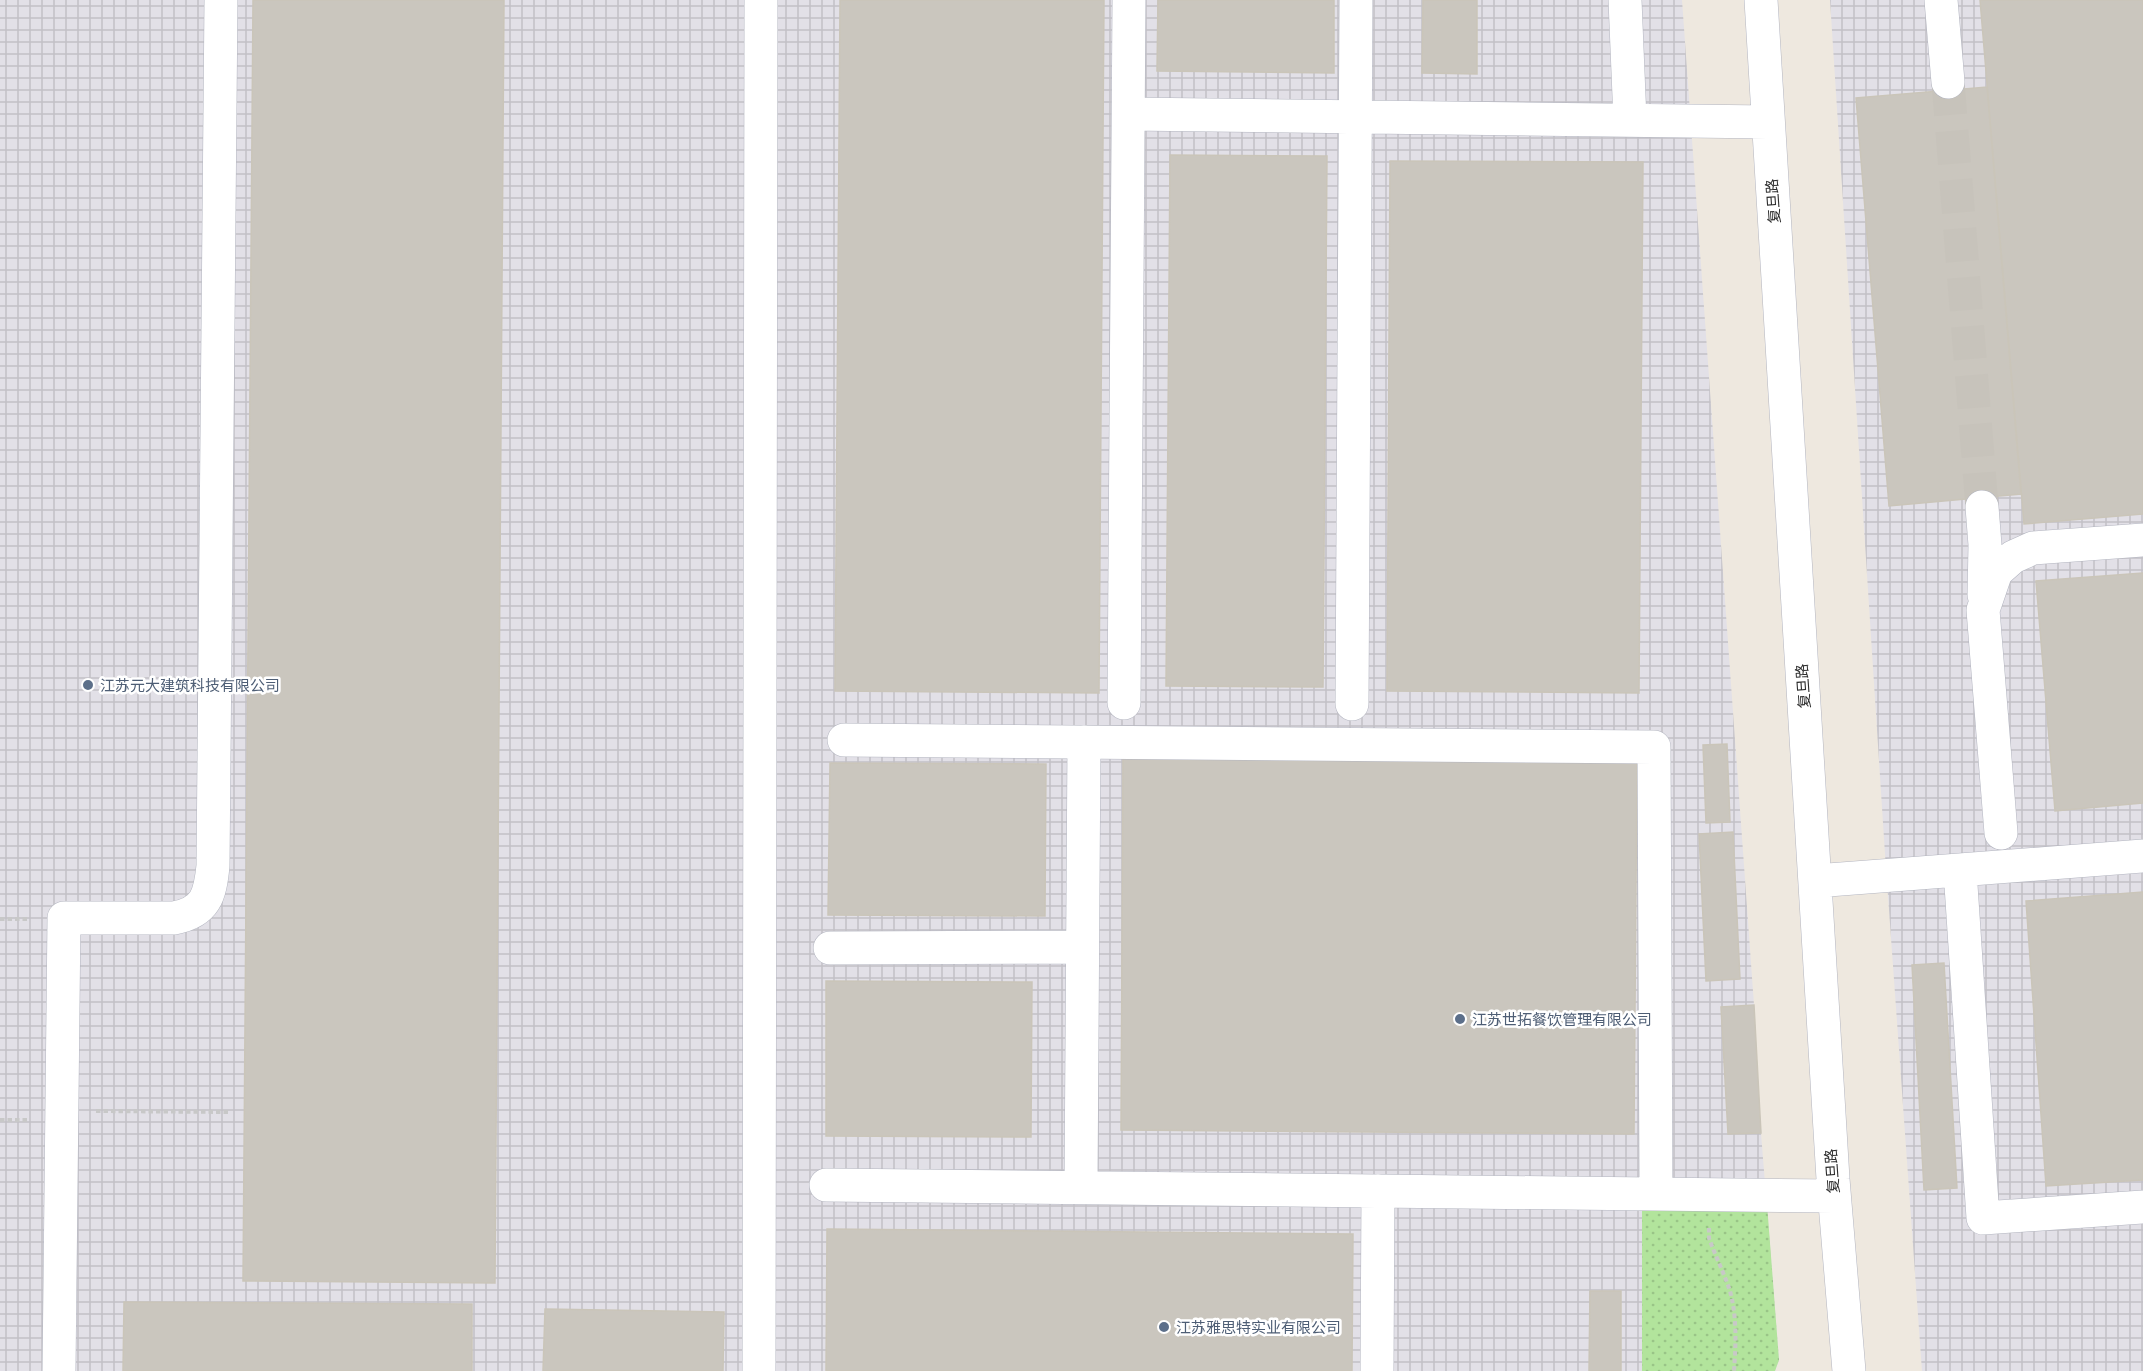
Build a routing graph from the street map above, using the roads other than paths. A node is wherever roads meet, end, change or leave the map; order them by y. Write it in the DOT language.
graph roads {
  1 [pos="221,0"];
  2 [pos="761,0"];
  3 [pos="1130,0"];
  4 [pos="1356,0"];
  5 [pos="1625,0"];
  6 [pos="1761,0"];
  7 [pos="1941,0"];
  8 [pos="1948,82"];
  9 [pos="1129,114"];
  10 [pos="1355,117"];
  11 [pos="1630,120"];
  12 [pos="1768,122"];
  13 [pos="1982,507"];
  14 [pos="2143,540"];
  15 [pos="1983,610"];
  16 [pos="1124,703"];
  17 [pos="1352,704"];
  18 [pos="844,740"];
  19 [pos="1084,742"];
  20 [pos="2001,833"];
  21 [pos="2143,856"];
  22 [pos="1960,870"];
  23 [pos="1815,881"];
  24 [pos="1082,947"];
  25 [pos="831,948"];
  26 [pos="826,1185"];
  27 [pos="1081,1187"];
  28 [pos="1378,1191"];
  29 [pos="1656,1194"];
  30 [pos="1834,1196"];
  31 [pos="2143,1207"];
  32 [pos="59,1371"];
  33 [pos="759,1371"];
  34 [pos="1377,1371"];
  35 [pos="1849,1371"];
  1 -- 32 [label="street"];
  2 -- 33 [label="street"];
  3 -- 9 [label="street"];
  4 -- 10 [label="street"];
  5 -- 11 [label="street"];
  6 -- 12 [label="street, 复旦路"];
  7 -- 8 [label="street"];
  9 -- 10 [label="street"];
  9 -- 16 [label="street"];
  10 -- 11 [label="street"];
  10 -- 17 [label="street"];
  11 -- 12 [label="street"];
  12 -- 23 [label="street, 复旦路"];
  13 -- 15 [label="street"];
  14 -- 15 [label="street"];
  15 -- 20 [label="street"];
  18 -- 19 [label="street"];
  19 -- 24 [label="street"];
  19 -- 29 [label="street"];
  21 -- 22 [label="street"];
  22 -- 23 [label="street"];
  22 -- 31 [label="street"];
  23 -- 30 [label="street, 复旦路"];
  24 -- 25 [label="street"];
  24 -- 27 [label="street"];
  26 -- 27 [label="street"];
  27 -- 28 [label="street"];
  28 -- 29 [label="street"];
  28 -- 34 [label="street"];
  29 -- 30 [label="street"];
  30 -- 35 [label="street, 复旦路"];
}
